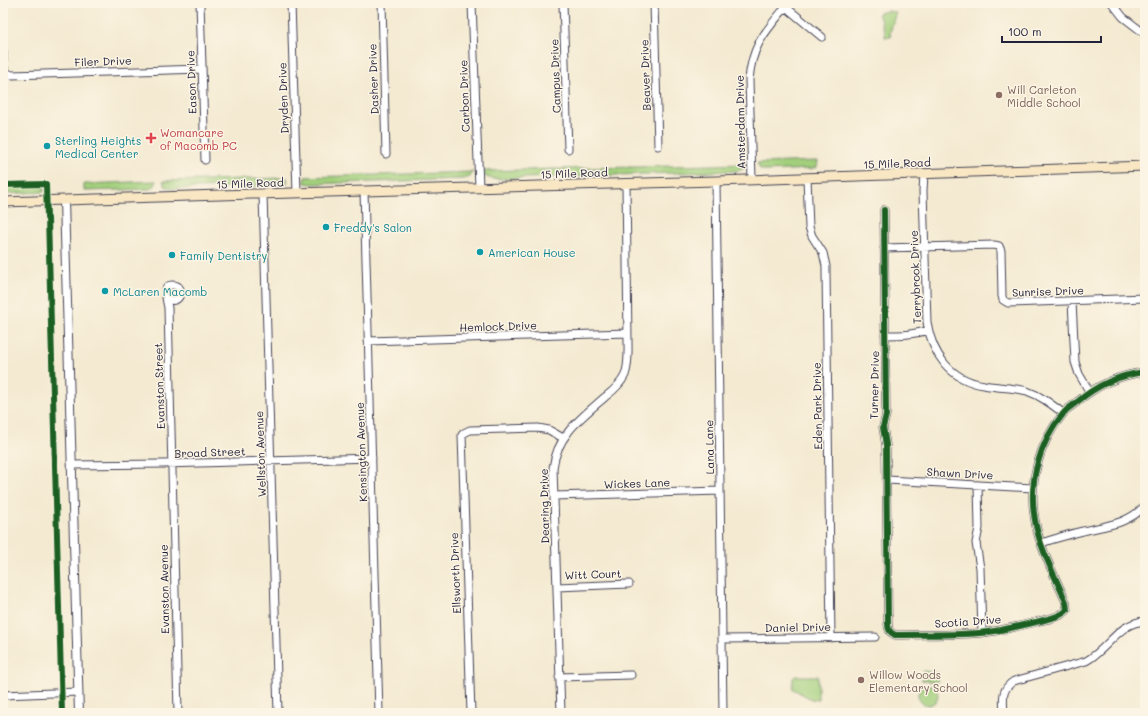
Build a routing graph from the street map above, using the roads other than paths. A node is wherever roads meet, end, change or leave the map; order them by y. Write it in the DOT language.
graph roads {
  1 [pos="200,3"];
  2 [pos="291,3"];
  3 [pos="382,3"];
  4 [pos="472,3"];
  5 [pos="563,3"];
  6 [pos="654,3"];
  7 [pos="1112,3"];
  8 [pos="785,4"];
  9 [pos="1145,34"];
  10 [pos="822,38"];
  11 [pos="3,52"];
  12 [pos="202,69"];
  13 [pos="658,146"];
  14 [pos="568,149"];
  15 [pos="386,154"];
  16 [pos="205,160"];
  17 [pos="1145,166"];
  18 [pos="924,174"];
  19 [pos="807,178"];
  20 [pos="752,180"];
  21 [pos="716,181"];
  22 [pos="626,183"];
  23 [pos="479,188"];
  24 [pos="364,191"];
  25 [pos="297,193"];
  26 [pos="263,194"];
  27 [pos="64,200"];
  28 [pos="3,202"];
  29 [pos="884,210"];
  30 [pos="925,247"];
  31 [pos="884,248"];
  32 [pos="166,297"];
  33 [pos="1145,298"];
  34 [pos="175,300"];
  35 [pos="1072,301"];
  36 [pos="168,308"];
  37 [pos="928,330"];
  38 [pos="628,333"];
  39 [pos="885,335"];
  40 [pos="368,341"];
  41 [pos="1145,372"];
  42 [pos="1089,391"];
  43 [pos="1063,413"];
  44 [pos="563,438"];
  45 [pos="372,458"];
  46 [pos="271,461"];
  47 [pos="172,464"];
  48 [pos="72,465"];
  49 [pos="887,480"];
  50 [pos="978,485"];
  51 [pos="1033,488"];
  52 [pos="720,491"];
  53 [pos="554,496"];
  54 [pos="1145,506"];
  55 [pos="1041,543"];
  56 [pos="629,584"];
  57 [pos="557,587"];
  58 [pos="1145,621"];
  59 [pos="891,632"];
  60 [pos="982,632"];
  61 [pos="875,637"];
  62 [pos="831,638"];
  63 [pos="722,639"];
  64 [pos="631,675"];
  65 [pos="560,677"];
  66 [pos="78,692"];
  67 [pos="3,695"];
  68 [pos="79,713"];
  69 [pos="178,713"];
  70 [pos="278,713"];
  71 [pos="379,713"];
  72 [pos="470,713"];
  73 [pos="560,713"];
  74 [pos="723,713"];
  75 [pos="1004,713"];
  1 -- 12 [label="street, Eason Drive"];
  2 -- 25 [label="street, Dryden Drive"];
  3 -- 15 [label="street, Dasher Drive"];
  4 -- 23 [label="street, Carbon Drive"];
  5 -- 14 [label="street, Campus Drive"];
  6 -- 13 [label="street, Beaver Drive"];
  7 -- 9 [label="street"];
  8 -- 10 [label="street"];
  8 -- 20 [label="street, Amsterdam Drive"];
  11 -- 12 [label="street, Filer Drive"];
  12 -- 16 [label="street, Eason Drive"];
  17 -- 18 [label="main road, 15 Mile Road"];
  18 -- 19 [label="main road, 15 Mile Road"];
  18 -- 30 [label="street, Terrybrook Drive"];
  19 -- 20 [label="main road, 15 Mile Road"];
  19 -- 62 [label="street, Eden Park Drive"];
  20 -- 21 [label="main road, 15 Mile Road"];
  21 -- 22 [label="main road, 15 Mile Road"];
  21 -- 52 [label="street, Lana Lane"];
  22 -- 23 [label="main road, 15 Mile Road"];
  22 -- 38 [label="street, Dearing Drive"];
  23 -- 24 [label="main road, 15 Mile Road"];
  24 -- 25 [label="main road, 15 Mile Road"];
  24 -- 40 [label="street, Kensington Avenue"];
  25 -- 26 [label="main road, 15 Mile Road"];
  26 -- 27 [label="main road, 15 Mile Road"];
  26 -- 46 [label="street, Wellston Avenue"];
  27 -- 28 [label="main road, 15 Mile Road"];
  27 -- 48 [label="street"];
  29 -- 31 [label="street, Turner Drive"];
  30 -- 31 [label="street, Sunrise Drive"];
  30 -- 35 [label="street, Sunrise Drive"];
  30 -- 37 [label="street, Terrybrook Drive"];
  31 -- 39 [label="street, Turner Drive"];
  32 -- 34 [label="street"];
  32 -- 34 [label="street"];
  32 -- 36 [label="street, Evanston Street"];
  33 -- 35 [label="street, Sunrise Drive"];
  34 -- 36 [label="street"];
  35 -- 42 [label="street"];
  36 -- 47 [label="street, Evanston Street"];
  37 -- 39 [label="street"];
  37 -- 43 [label="street, Terrybrook Drive"];
  38 -- 40 [label="street, Hemlock Drive"];
  38 -- 44 [label="street, Dearing Drive"];
  39 -- 49 [label="street, Turner Drive"];
  40 -- 45 [label="street, Kensington Avenue"];
  41 -- 42 [label="street"];
  42 -- 43 [label="street"];
  43 -- 51 [label="street"];
  44 -- 53 [label="street, Dearing Drive"];
  44 -- 72 [label="street, Ellsworth Drive"];
  45 -- 46 [label="street, Broad Street"];
  45 -- 71 [label="street, Kensington Avenue"];
  46 -- 47 [label="street, Broad Street"];
  46 -- 70 [label="street, Wellston Avenue"];
  47 -- 48 [label="street, Broad Street"];
  47 -- 69 [label="street, Evanston Avenue"];
  48 -- 66 [label="street"];
  49 -- 50 [label="street, Shawn Drive"];
  49 -- 59 [label="street, Turner Drive"];
  50 -- 51 [label="street, Shawn Drive"];
  50 -- 60 [label="street"];
  51 -- 55 [label="street"];
  52 -- 53 [label="street, Wickes Lane"];
  52 -- 63 [label="street, Lana Lane"];
  53 -- 57 [label="street, Dearing Drive"];
  54 -- 55 [label="street"];
  55 -- 60 [label="street, Scotia Drive"];
  56 -- 57 [label="street, Witt Court"];
  57 -- 65 [label="street, Dearing Drive"];
  58 -- 75 [label="street"];
  59 -- 60 [label="street, Scotia Drive"];
  61 -- 62 [label="street, Daniel Drive"];
  62 -- 63 [label="street, Daniel Drive"];
  63 -- 74 [label="street, Lana Lane"];
  64 -- 65 [label="street"];
  65 -- 73 [label="street, Dearing Drive"];
  66 -- 67 [label="street"];
  66 -- 68 [label="street"];
}
